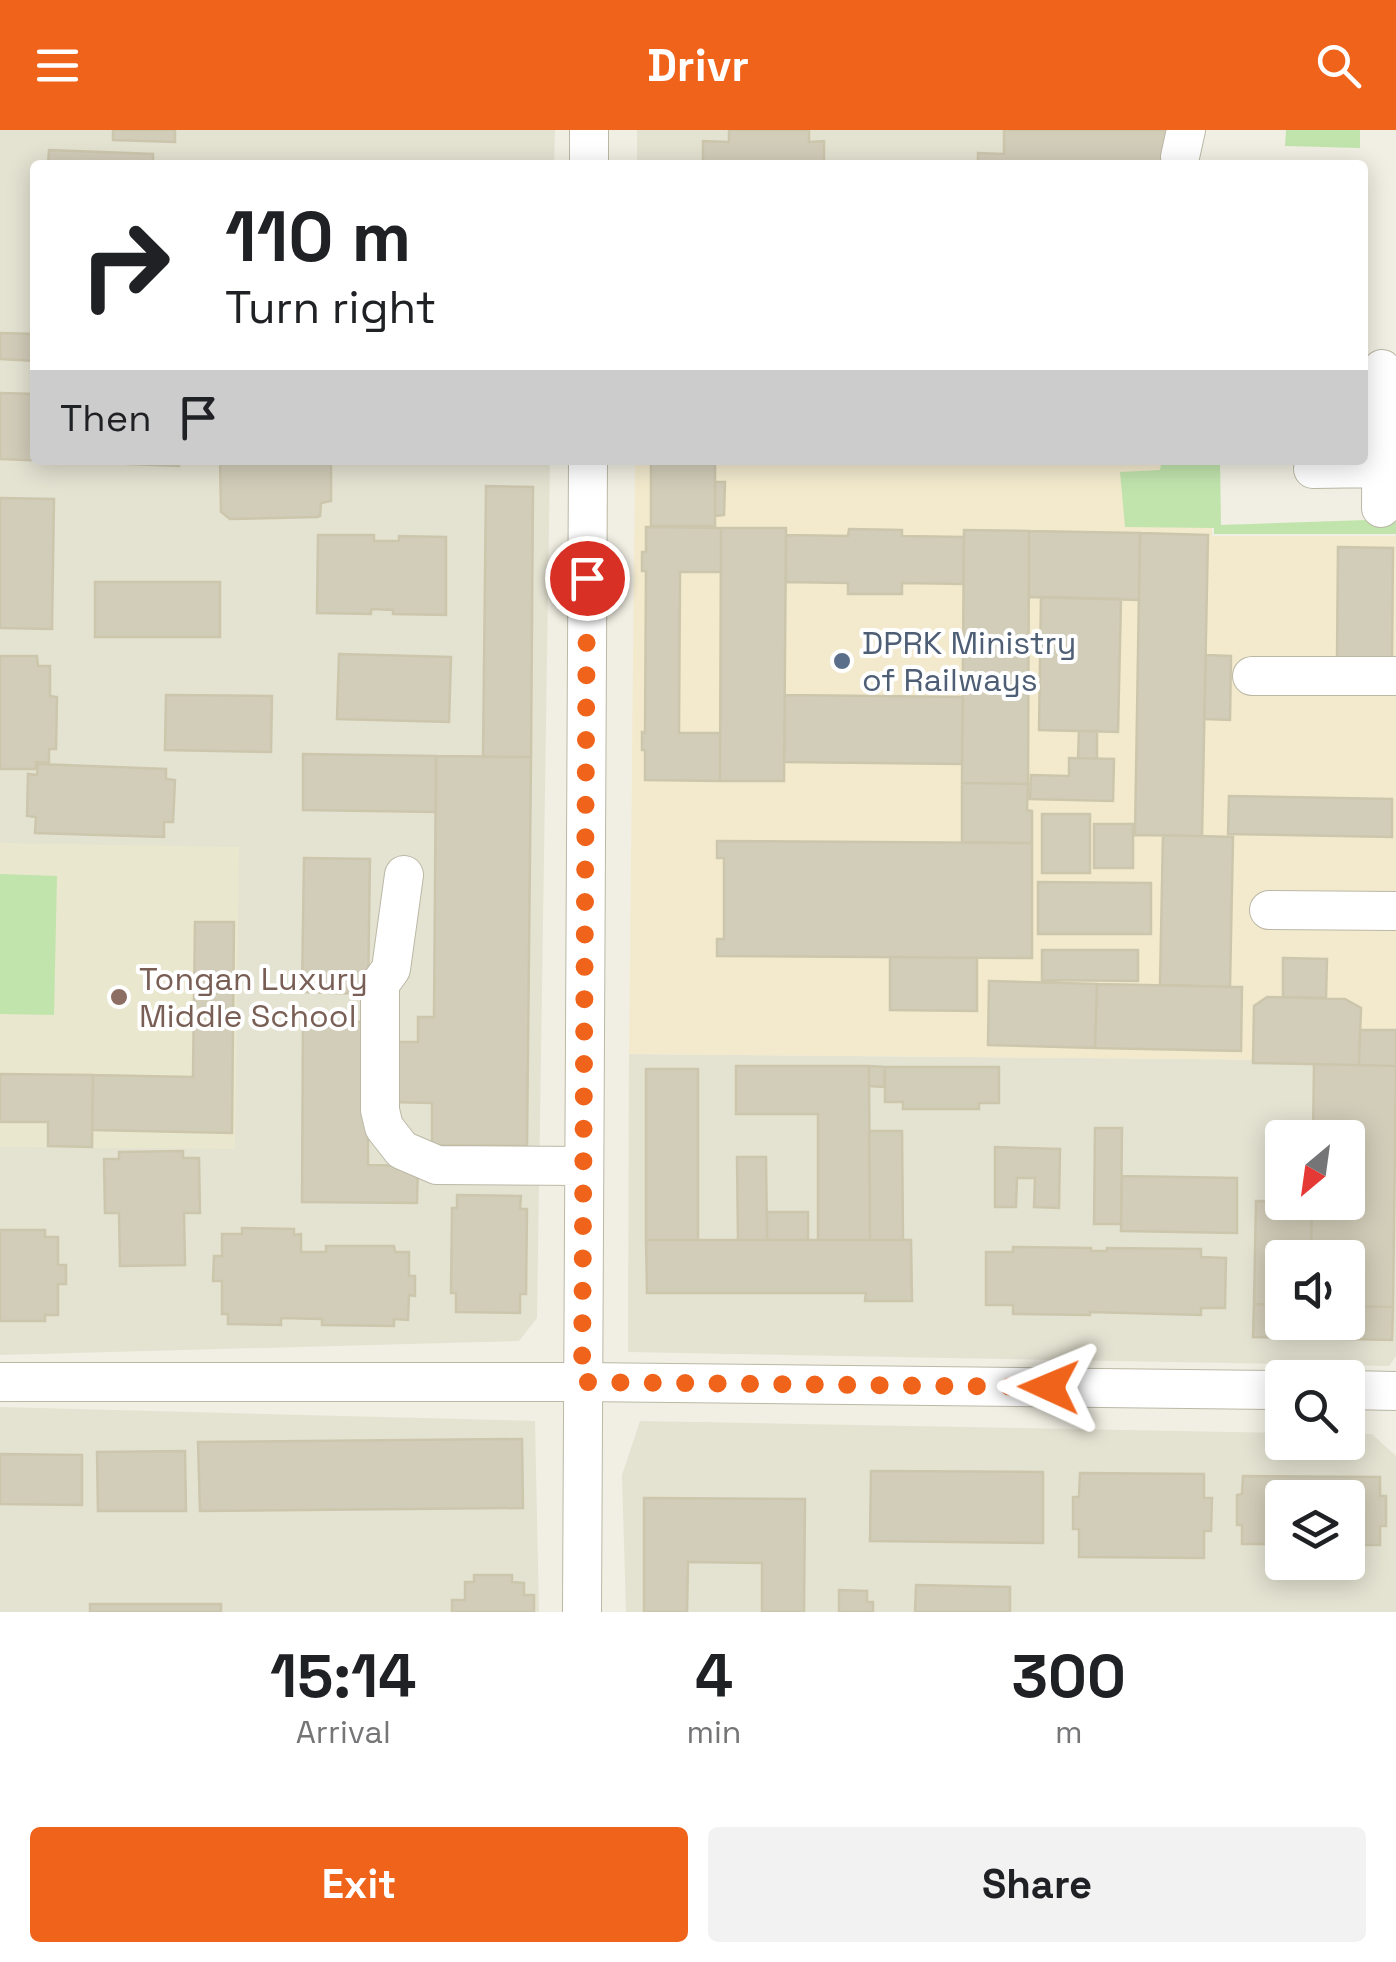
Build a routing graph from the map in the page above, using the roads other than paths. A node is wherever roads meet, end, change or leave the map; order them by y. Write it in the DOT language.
graph roads {
  1 [pos="589,130"];
  2 [pos="589,160"];
  3 [pos="1382,369"];
  4 [pos="588,465"];
  5 [pos="1381,468"];
  6 [pos="1313,469"];
  7 [pos="1380,508"];
  8 [pos="1252,676"];
  9 [pos="1396,676"];
  10 [pos="404,876"];
  11 [pos="1268,910"];
  12 [pos="1396,911"];
  13 [pos="583,1166"];
  14 [pos="0,1382"];
  15 [pos="582,1382"];
  16 [pos="1265,1390"];
  17 [pos="1365,1390"];
  18 [pos="1396,1391"];
  19 [pos="582,1612"];
  1 -- 2 [label="street"];
  3 -- 5 [label="street"];
  4 -- 13 [label="street"];
  5 -- 6 [label="street"];
  5 -- 7 [label="street"];
  8 -- 9 [label="street"];
  10 -- 13 [label="street"];
  11 -- 12 [label="street"];
  13 -- 15 [label="street"];
  14 -- 15 [label="street"];
  15 -- 16 [label="street"];
  15 -- 19 [label="street"];
  17 -- 18 [label="street"];
}
